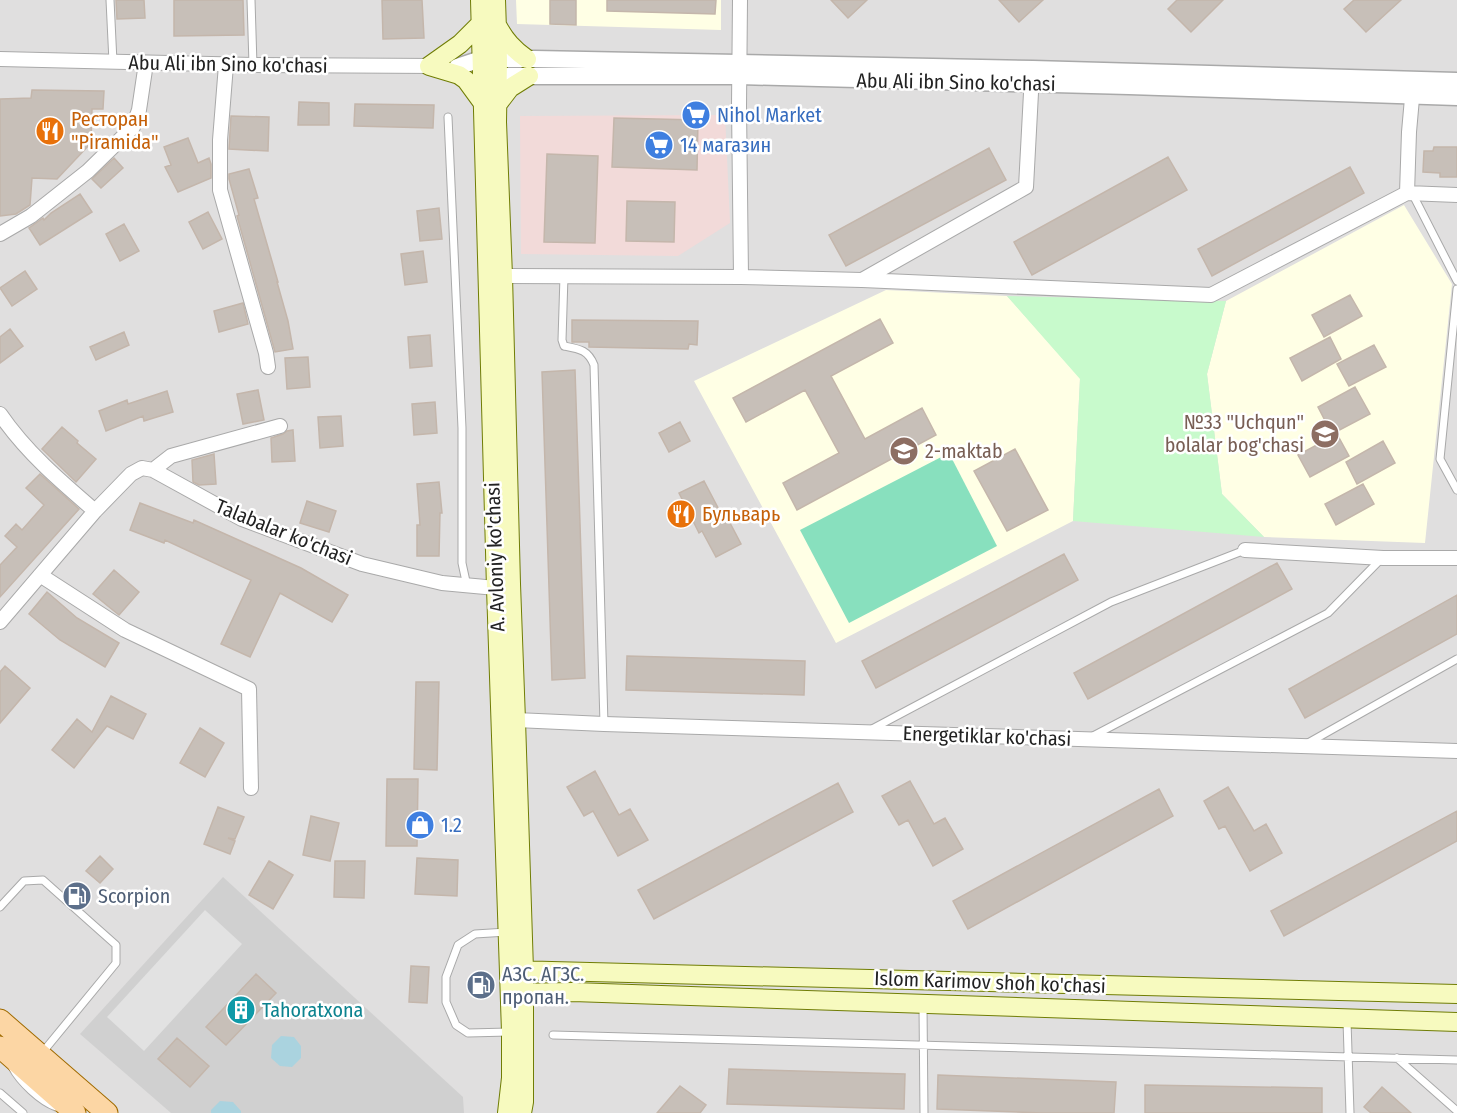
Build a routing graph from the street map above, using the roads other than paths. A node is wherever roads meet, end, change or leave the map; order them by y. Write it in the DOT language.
graph roads {
  1 [pos="110,0"];
  2 [pos="251,0"];
  3 [pos="480,0"];
  4 [pos="496,0"];
  5 [pos="740,0"];
  6 [pos="488,24"];
  7 [pos="0,59"];
  8 [pos="113,62"];
  9 [pos="146,63"];
  10 [pos="226,65"];
  11 [pos="253,65"];
  12 [pos="429,66"];
  13 [pos="457,67"];
  14 [pos="528,67"];
  15 [pos="489,68"];
  16 [pos="739,70"];
  17 [pos="1032,77"];
  18 [pos="1457,81"];
  19 [pos="1412,88"];
  20 [pos="1457,97"];
  21 [pos="490,103"];
  22 [pos="448,117"];
  23 [pos="1409,193"];
  24 [pos="1457,195"];
  25 [pos="0,234"];
  26 [pos="503,276"];
  27 [pos="564,276"];
  28 [pos="741,276"];
  29 [pos="862,280"];
  30 [pos="1457,281"];
  31 [pos="1457,289"];
  32 [pos="268,367"];
  33 [pos="0,414"];
  34 [pos="280,426"];
  35 [pos="153,470"];
  36 [pos="1457,490"];
  37 [pos="95,512"];
  38 [pos="1245,550"];
  39 [pos="1383,558"];
  40 [pos="1457,558"];
  41 [pos="40,575"];
  42 [pos="467,586"];
  43 [pos="496,588"];
  44 [pos="0,622"];
  45 [pos="1457,659"];
  46 [pos="516,720"];
  47 [pos="604,724"];
  48 [pos="867,732"];
  49 [pos="1088,739"];
  50 [pos="1304,746"];
  51 [pos="1457,751"];
  52 [pos="252,788"];
  53 [pos="0,907"];
  54 [pos="507,932"];
  55 [pos="516,970"];
  56 [pos="517,993"];
  57 [pos="1457,994"];
  58 [pos="923,1004"];
  59 [pos="1346,1018"];
  60 [pos="0,1020"];
  61 [pos="1457,1022"];
  62 [pos="511,1032"];
  63 [pos="553,1035"];
  64 [pos="923,1045"];
  65 [pos="1,1048"];
  66 [pos="40,1055"];
  67 [pos="1349,1057"];
  68 [pos="1397,1058"];
  69 [pos="1457,1060"];
  70 [pos="0,1093"];
  71 [pos="1457,1111"];
  72 [pos="23,1113"];
  73 [pos="73,1113"];
  74 [pos="106,1113"];
  75 [pos="507,1113"];
  76 [pos="522,1113"];
  77 [pos="924,1113"];
  78 [pos="1350,1113"];
  1 -- 8 [label="lane"];
  2 -- 11 [label="lane"];
  3 -- 6 [label="main road, A. Avloniy ko'chasi"];
  4 -- 6 [label="main road, A. Avloniy ko'chasi"];
  5 -- 16 [label="street"];
  6 -- 12 [label="main road"];
  6 -- 14 [label="main road"];
  6 -- 15 [label="main road, A. Avloniy ko'chasi"];
  7 -- 8 [label="street, Abu Ali ibn Sino ko'chasi"];
  8 -- 9 [label="street, Abu Ali ibn Sino ko'chasi"];
  9 -- 10 [label="street, Abu Ali ibn Sino ko'chasi"];
  9 -- 25 [label="street"];
  10 -- 11 [label="street, Abu Ali ibn Sino ko'chasi"];
  10 -- 32 [label="street"];
  11 -- 12 [label="street, Abu Ali ibn Sino ko'chasi"];
  12 -- 13 [label="street, Abu Ali ibn Sino ko'chasi"];
  12 -- 21 [label="main road"];
  13 -- 15 [label="street, Abu Ali ibn Sino ko'chasi"];
  14 -- 15 [label="street, Abu Ali ibn Sino ko'chasi"];
  14 -- 16 [label="street, Abu Ali ibn Sino ko'chasi"];
  14 -- 21 [label="main road"];
  15 -- 21 [label="main road, A. Avloniy ko'chasi"];
  16 -- 17 [label="street, Abu Ali ibn Sino ko'chasi"];
  16 -- 28 [label="street"];
  17 -- 19 [label="street, Abu Ali ibn Sino ko'chasi"];
  17 -- 29 [label="street"];
  18 -- 19 [label="street, Abu Ali ibn Sino ko'chasi"];
  19 -- 20 [label="street, Abu Ali ibn Sino ko'chasi"];
  19 -- 23 [label="street"];
  21 -- 26 [label="main road, A. Avloniy ko'chasi"];
  21 -- 43 [label="main road, A. Avloniy ko'chasi"];
  22 -- 42 [label="lane"];
  23 -- 24 [label="street"];
  23 -- 29 [label="street"];
  23 -- 30 [label="lane"];
  26 -- 27 [label="street"];
  26 -- 46 [label="main road, A. Avloniy ko'chasi"];
  27 -- 28 [label="street"];
  27 -- 47 [label="lane"];
  28 -- 29 [label="street"];
  31 -- 36 [label="lane"];
  33 -- 37 [label="street"];
  34 -- 35 [label="street"];
  35 -- 37 [label="street"];
  35 -- 42 [label="street, Talabalar ko'chasi"];
  37 -- 41 [label="street"];
  38 -- 39 [label="street"];
  38 -- 48 [label="lane"];
  39 -- 40 [label="street"];
  39 -- 49 [label="lane"];
  41 -- 44 [label="street"];
  41 -- 52 [label="street"];
  42 -- 43 [label="street, Talabalar ko'chasi"];
  43 -- 54 [label="main road, A. Avloniy ko'chasi"];
  45 -- 50 [label="lane"];
  46 -- 47 [label="street, Energetiklar ko'chasi"];
  46 -- 55 [label="main road, A. Avloniy ko'chasi"];
  47 -- 48 [label="street, Energetiklar ko'chasi"];
  48 -- 49 [label="street, Energetiklar ko'chasi"];
  49 -- 50 [label="street, Energetiklar ko'chasi"];
  50 -- 51 [label="street, Energetiklar ko'chasi"];
  53 -- 66 [label="lane"];
  54 -- 55 [label="main road, A. Avloniy ko'chasi"];
  54 -- 62 [label="lane"];
  55 -- 56 [label="main road, A. Avloniy ko'chasi"];
  55 -- 57 [label="main road, Islom Karimov shoh ko'chasi"];
  56 -- 58 [label="main road, Islom Karimov shoh ko'chasi"];
  56 -- 62 [label="main road, A. Avloniy ko'chasi"];
  56 -- 76 [label="main road, A. Avloniy ko'chasi"];
  58 -- 59 [label="main road, Islom Karimov shoh ko'chasi"];
  58 -- 64 [label="lane"];
  59 -- 61 [label="main road, Islom Karimov shoh ko'chasi"];
  59 -- 67 [label="lane"];
  60 -- 66 [label="main road"];
  62 -- 75 [label="main road, A. Avloniy ko'chasi"];
  63 -- 64 [label="lane"];
  64 -- 67 [label="lane"];
  64 -- 77 [label="lane"];
  65 -- 73 [label="main road"];
  66 -- 74 [label="main road"];
  67 -- 68 [label="lane"];
  67 -- 78 [label="lane"];
  68 -- 69 [label="lane"];
  68 -- 71 [label="lane"];
  70 -- 72 [label="lane"];
}
